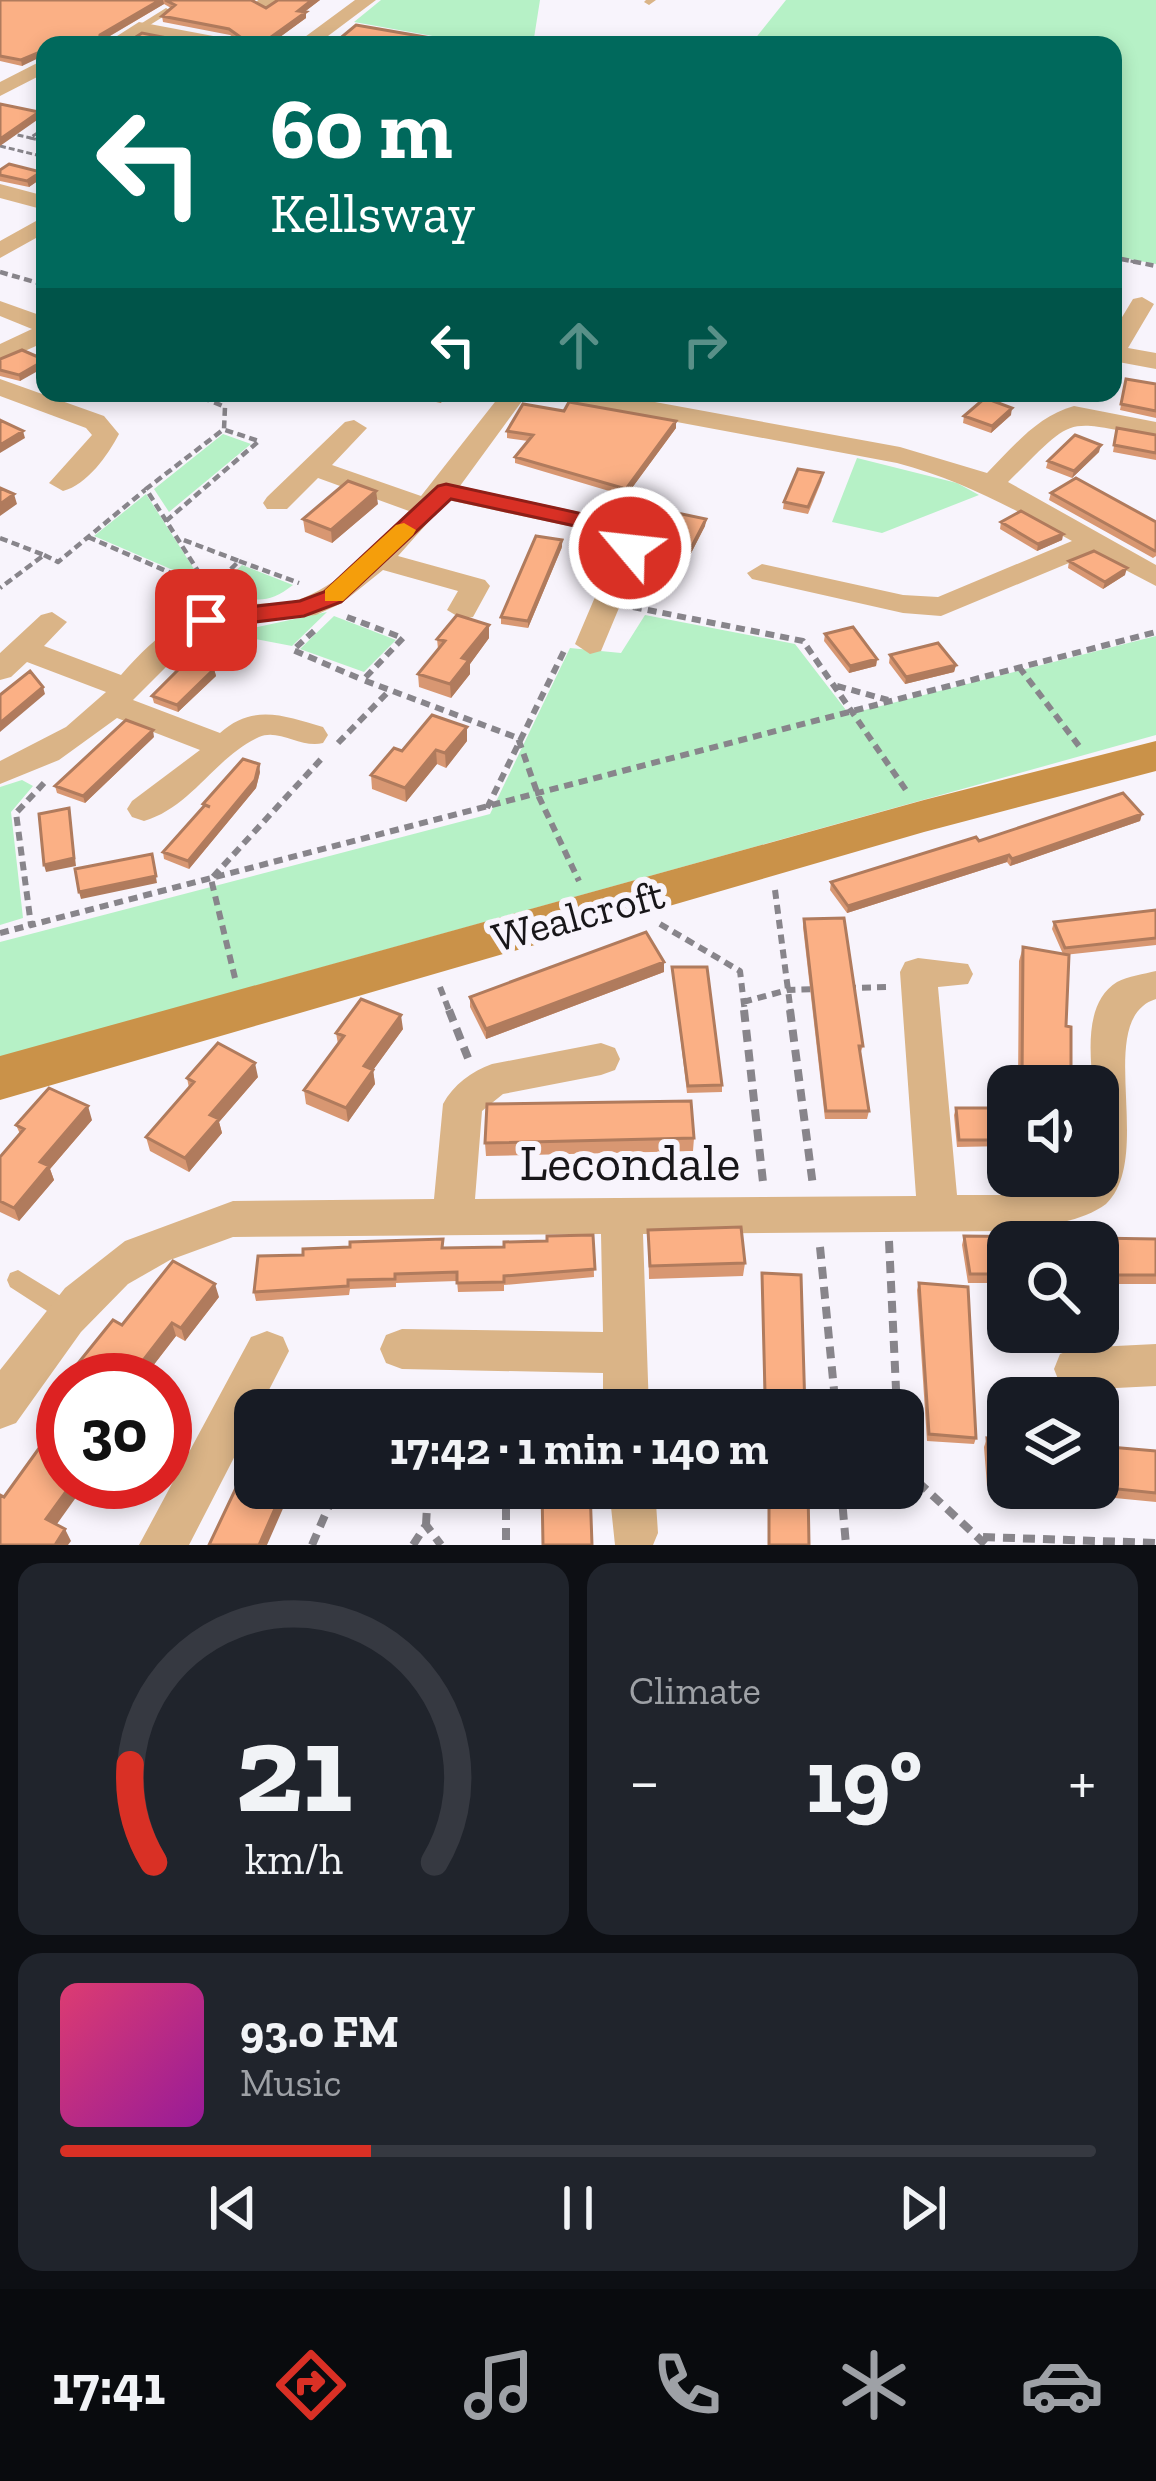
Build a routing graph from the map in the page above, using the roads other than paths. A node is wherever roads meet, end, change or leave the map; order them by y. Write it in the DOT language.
graph roads {
  1 [pos="367,0"];
  2 [pos="166,11"];
  3 [pos="139,28"];
  4 [pos="127,36"];
  5 [pos="197,36"];
  6 [pos="317,36"];
  7 [pos="36,70"];
  8 [pos="0,90"];
  9 [pos="0,190"];
  10 [pos="36,200"];
  11 [pos="36,229"];
  12 [pos="0,251"];
  13 [pos="1142,304"];
  14 [pos="0,308"];
  15 [pos="36,325"];
  16 [pos="36,334"];
  17 [pos="1122,338"];
  18 [pos="0,354"];
  19 [pos="1122,355"];
  20 [pos="1156,361"];
  21 [pos="0,387"];
  22 [pos="36,400"];
  23 [pos="41,402"];
  24 [pos="508,402"];
  25 [pos="614,402"];
  26 [pos="737,402"];
  27 [pos="723,421"];
  28 [pos="354,428"];
  29 [pos="1156,430"];
  30 [pos="315,468"];
  31 [pos="63,482"];
  32 [pos="991,484"];
  33 [pos="437,499"];
  34 [pos="277,503"];
  35 [pos="1095,542"];
  36 [pos="374,558"];
  37 [pos="762,573"];
  38 [pos="1156,577"];
  39 [pos="462,610"];
  40 [pos="52,622"];
  41 [pos="590,644"];
  42 [pos="12,660"];
  43 [pos="119,696"];
  44 [pos="312,735"];
  45 [pos="222,746"];
  46 [pos="1156,756"];
  47 [pos="0,773"];
  48 [pos="144,809"];
  49 [pos="937,980"];
  50 [pos="1156,986"];
  51 [pos="602,1059"];
  52 [pos="0,1078"];
  53 [pos="938,1214"];
  54 [pos="622,1216"];
  55 [pos="453,1217"];
  56 [pos="18,1280"];
  57 [pos="70,1313"];
  58 [pos="402,1349"];
  59 [pos="267,1351"];
  60 [pos="623,1353"];
  61 [pos="1156,1365"];
  62 [pos="1076,1369"];
  63 [pos="625,1389"];
  64 [pos="0,1408"];
  65 [pos="163,1545"];
  1 -- 6 [label="street"];
  2 -- 3 [label="lane"];
  3 -- 4 [label="street"];
  3 -- 5 [label="street"];
  7 -- 8 [label="street"];
  9 -- 10 [label="street"];
  11 -- 12 [label="street"];
  13 -- 17 [label="street"];
  14 -- 15 [label="street"];
  16 -- 18 [label="street"];
  19 -- 20 [label="street"];
  21 -- 22 [label="street"];
  23 -- 31 [label="street"];
  24 -- 33 [label="street"];
  25 -- 27 [label="street"];
  26 -- 27 [label="street"];
  27 -- 32 [label="street"];
  28 -- 30 [label="street"];
  29 -- 32 [label="street"];
  30 -- 33 [label="street"];
  30 -- 34 [label="street"];
  32 -- 35 [label="street"];
  33 -- 36 [label="street"];
  33 -- 41 [label="street"];
  35 -- 37 [label="street"];
  35 -- 38 [label="street"];
  36 -- 39 [label="street"];
  36 -- 43 [label="street"];
  40 -- 42 [label="street"];
  42 -- 43 [label="street"];
  43 -- 45 [label="street"];
  43 -- 47 [label="street"];
  44 -- 45 [label="street"];
  45 -- 48 [label="street"];
  46 -- 52 [label="street, Wealcroft"];
  49 -- 53 [label="street"];
  50 -- 53 [label="street, Lecondale"];
  51 -- 55 [label="street"];
  53 -- 54 [label="street, Lecondale"];
  54 -- 55 [label="street, Lecondale"];
  54 -- 60 [label="street"];
  55 -- 57 [label="street, Lecondale"];
  56 -- 57 [label="lane"];
  57 -- 64 [label="street, Lecondale"];
  58 -- 60 [label="street"];
  59 -- 65 [label="street"];
  60 -- 63 [label="street"];
  61 -- 62 [label="street"];
}
